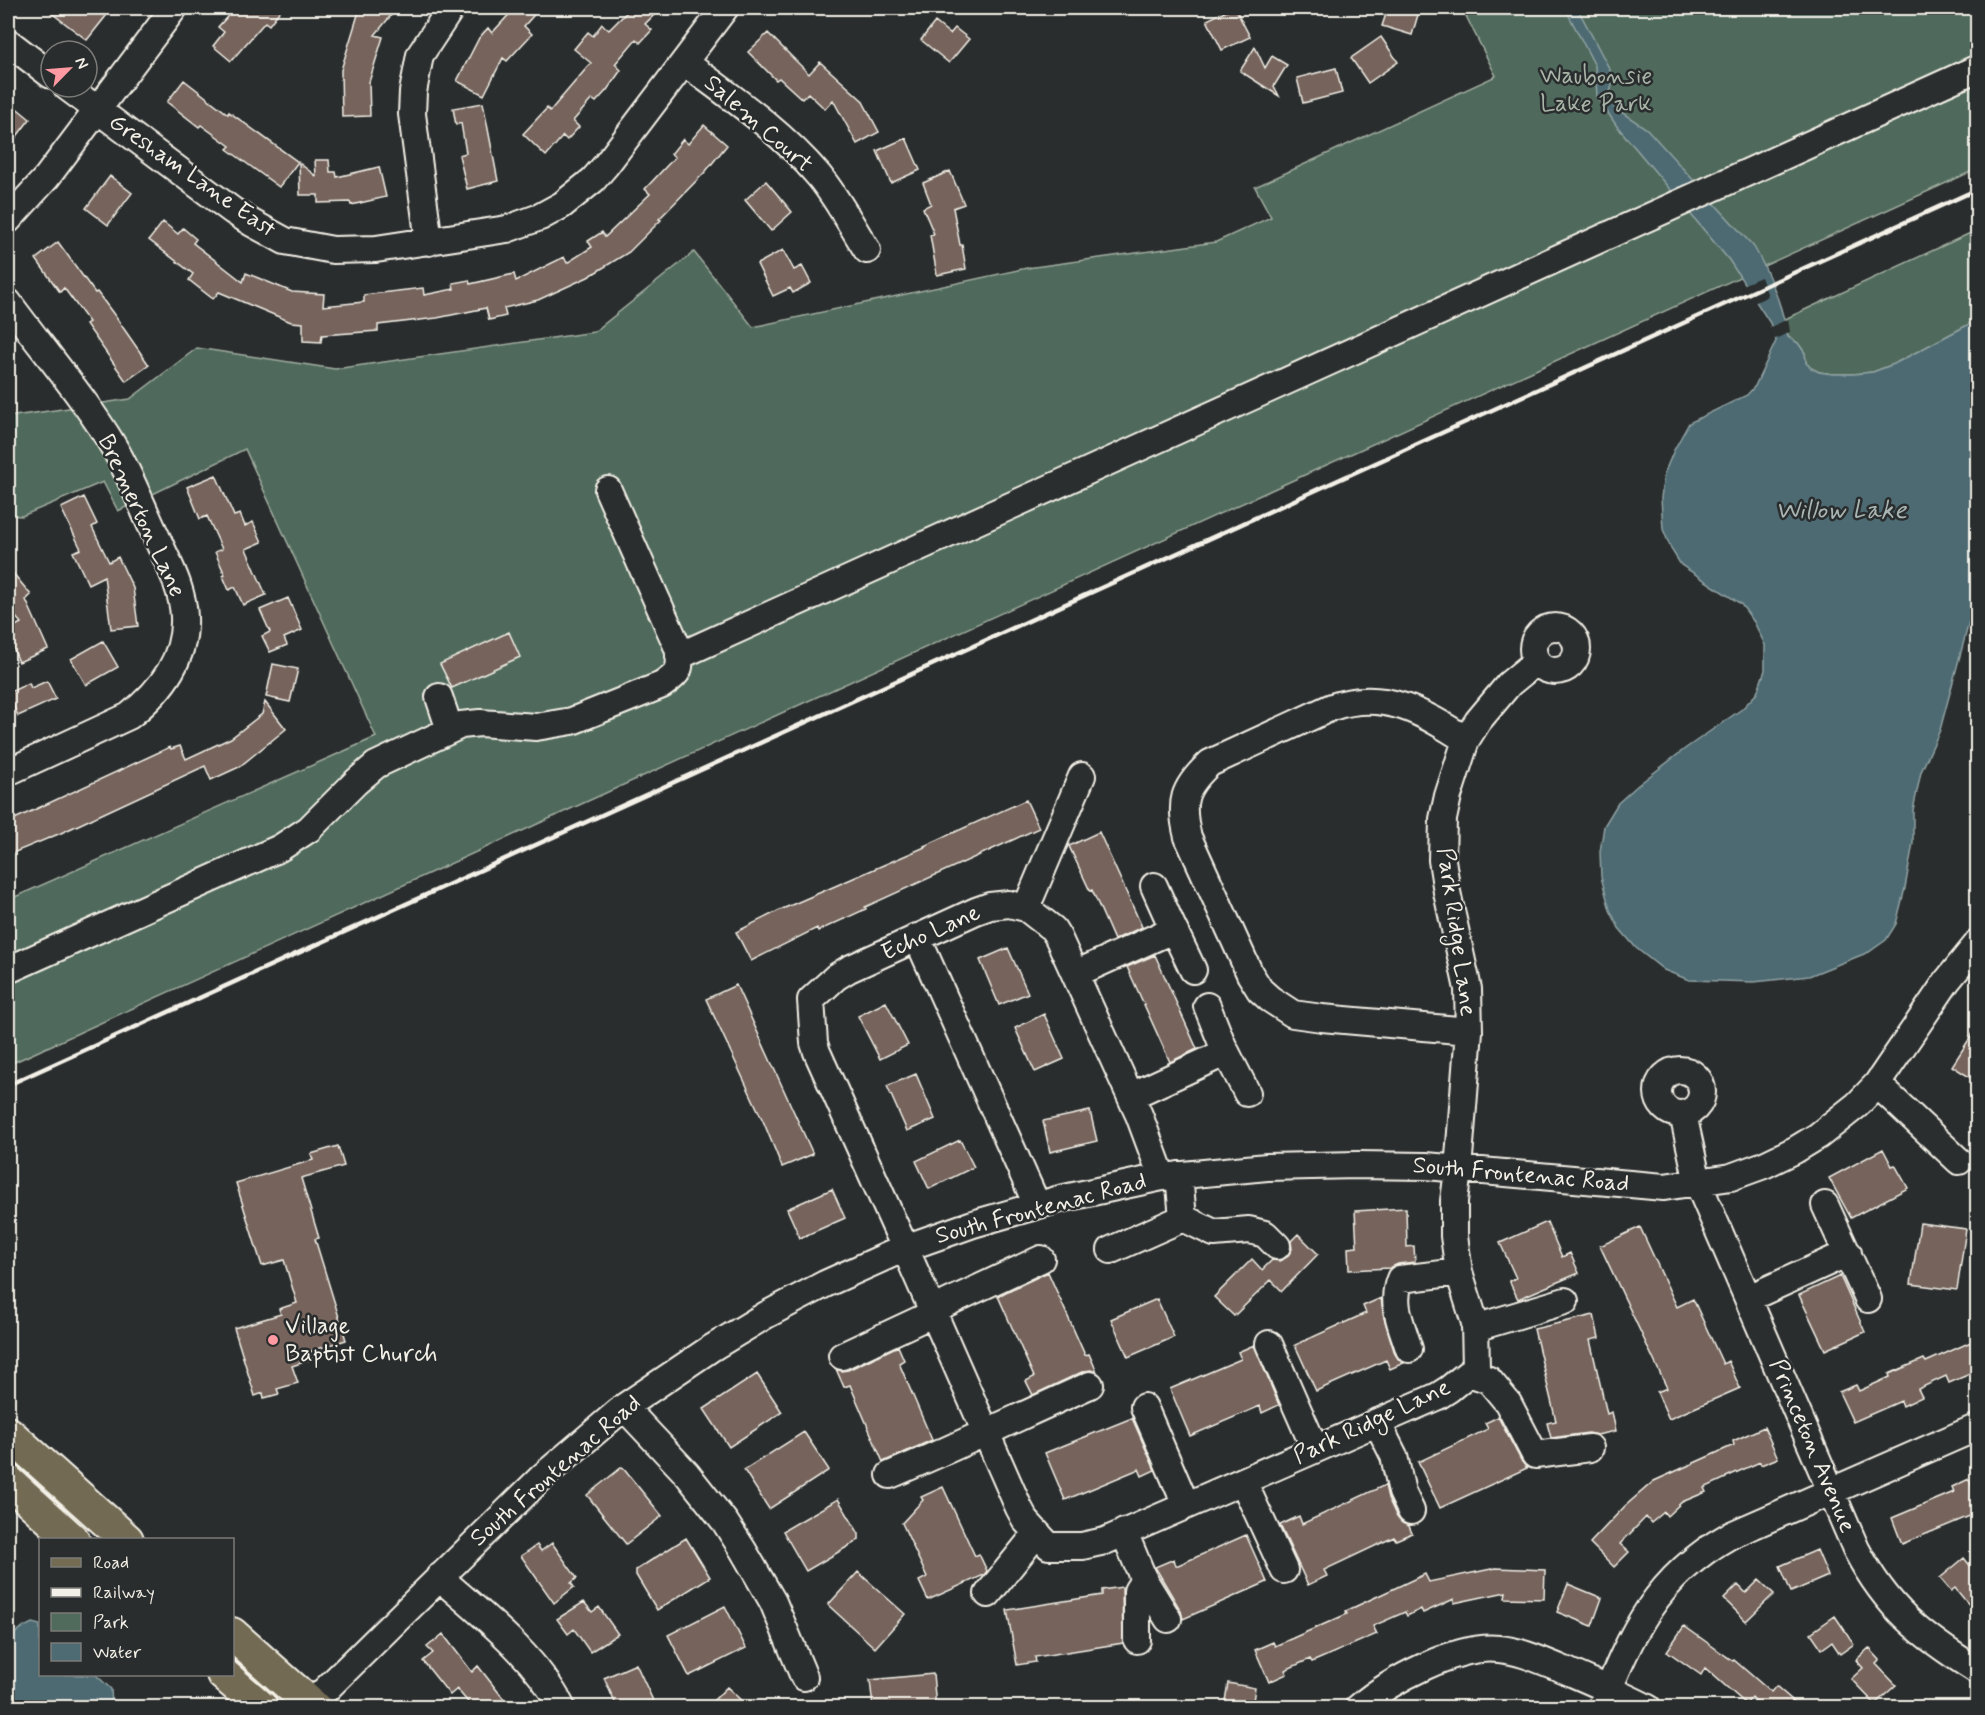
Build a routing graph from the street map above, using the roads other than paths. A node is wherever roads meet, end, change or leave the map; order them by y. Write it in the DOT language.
graph roads {
  1 [pos="174,8"];
  2 [pos="451,8"];
  3 [pos="725,8"];
  4 [pos="8,42"];
  5 [pos="684,62"];
  6 [pos="39,66"];
  7 [pos="1977,68"];
  8 [pos="83,99"];
  9 [pos="98,110"];
  10 [pos="8,220"];
  11 [pos="429,242"];
  12 [pos="867,250"];
  13 [pos="8,302"];
  14 [pos="608,490"];
  15 [pos="679,656"];
  16 [pos="1537,661"];
  17 [pos="439,698"];
  18 [pos="450,730"];
  19 [pos="1466,740"];
  20 [pos="8,772"];
  21 [pos="1082,776"];
  22 [pos="1154,886"];
  23 [pos="1026,908"];
  24 [pos="1171,924"];
  25 [pos="917,938"];
  26 [pos="1977,943"];
  27 [pos="8,970"];
  28 [pos="1193,970"];
  29 [pos="1075,974"];
  30 [pos="1207,1006"];
  31 [pos="1469,1031"];
  32 [pos="1223,1046"];
  33 [pos="1877,1084"];
  34 [pos="1247,1093"];
  35 [pos="1131,1096"];
  36 [pos="1683,1114"];
  37 [pos="1959,1161"];
  38 [pos="1458,1170"];
  39 [pos="1171,1176"];
  40 [pos="1698,1183"];
  41 [pos="1037,1205"];
  42 [pos="1825,1205"];
  43 [pos="1183,1218"];
  44 [pos="1277,1246"];
  45 [pos="905,1248"];
  46 [pos="1111,1250"];
  47 [pos="1848,1253"];
  48 [pos="1041,1259"];
  49 [pos="1459,1272"];
  50 [pos="1749,1298"];
  51 [pos="1868,1299"];
  52 [pos="1565,1301"];
  53 [pos="933,1311"];
  54 [pos="1475,1328"];
  55 [pos="1269,1344"];
  56 [pos="1409,1349"];
  57 [pos="842,1356"];
  58 [pos="1469,1373"];
  59 [pos="1090,1385"];
  60 [pos="624,1407"];
  61 [pos="1144,1407"];
  62 [pos="1377,1422"];
  63 [pos="1977,1426"];
  64 [pos="8,1433"];
  65 [pos="987,1434"];
  66 [pos="1590,1448"];
  67 [pos="1316,1449"];
  68 [pos="890,1475"];
  69 [pos="1243,1480"];
  70 [pos="8,1481"];
  71 [pos="1831,1491"];
  72 [pos="1186,1505"];
  73 [pos="1411,1511"];
  74 [pos="1124,1532"];
  75 [pos="1037,1533"];
  76 [pos="72,1538"];
  77 [pos="126,1538"];
  78 [pos="1284,1570"];
  79 [pos="439,1577"];
  80 [pos="1144,1580"];
  81 [pos="988,1593"];
  82 [pos="1168,1619"];
  83 [pos="1137,1640"];
  84 [pos="243,1643"];
  85 [pos="1977,1671"];
  86 [pos="226,1676"];
  87 [pos="804,1677"];
  88 [pos="1605,1698"];
  89 [pos="311,1706"];
  90 [pos="262,1707"];
  91 [pos="562,1707"];
  92 [pos="1358,1707"];
  93 [pos="1648,1707"];
  1 -- 9 [label="street"];
  2 -- 11 [label="street"];
  3 -- 5 [label="street, Gresham Lane East"];
  4 -- 6 [label="street"];
  5 -- 11 [label="street, Gresham Lane East"];
  5 -- 12 [label="street, Salem Court"];
  7 -- 15 [label="street"];
  8 -- 9 [label="street, Gresham Lane East"];
  9 -- 10 [label="street"];
  9 -- 11 [label="street, Gresham Lane East"];
  13 -- 20 [label="street, Bremerton Lane"];
  14 -- 15 [label="street"];
  15 -- 18 [label="street"];
  16 -- 19 [label="street, Park Ridge Lane"];
  17 -- 18 [label="street"];
  18 -- 27 [label="street"];
  19 -- 31 [label="street, Park Ridge Lane"];
  19 -- 31 [label="street"];
  21 -- 23 [label="street"];
  22 -- 24 [label="street"];
  23 -- 25 [label="street, Echo Lane"];
  23 -- 29 [label="street"];
  24 -- 28 [label="street"];
  24 -- 29 [label="street"];
  25 -- 41 [label="street"];
  25 -- 45 [label="street, Echo Lane"];
  26 -- 33 [label="street, South Frontenac Road"];
  29 -- 35 [label="street"];
  30 -- 32 [label="street"];
  31 -- 38 [label="street, Park Ridge Lane"];
  32 -- 34 [label="street"];
  32 -- 35 [label="street"];
  33 -- 37 [label="street"];
  33 -- 40 [label="street, South Frontenac Road"];
  35 -- 39 [label="street"];
  36 -- 40 [label="street, Princeton Avenue"];
  38 -- 39 [label="street, South Frontenac Road"];
  38 -- 40 [label="street, South Frontenac Road"];
  38 -- 49 [label="street, Park Ridge Lane"];
  39 -- 41 [label="street, South Frontenac Road"];
  39 -- 43 [label="street"];
  40 -- 50 [label="street, Princeton Avenue"];
  41 -- 45 [label="street, South Frontenac Road"];
  42 -- 47 [label="street"];
  43 -- 44 [label="street"];
  43 -- 46 [label="street"];
  45 -- 53 [label="street, Park Ridge Lane"];
  45 -- 60 [label="street, South Frontenac Road"];
  47 -- 50 [label="street"];
  47 -- 51 [label="street"];
  48 -- 53 [label="street"];
  49 -- 54 [label="street, Park Ridge Lane"];
  49 -- 56 [label="street"];
  50 -- 71 [label="street, Princeton Avenue"];
  52 -- 54 [label="street"];
  53 -- 57 [label="street"];
  53 -- 65 [label="street, Park Ridge Lane"];
  54 -- 58 [label="street, Park Ridge Lane"];
  55 -- 67 [label="street"];
  58 -- 62 [label="street, Park Ridge Lane"];
  58 -- 66 [label="street"];
  59 -- 65 [label="street"];
  60 -- 79 [label="street, South Frontenac Road"];
  60 -- 87 [label="street"];
  61 -- 72 [label="street"];
  62 -- 67 [label="street, Park Ridge Lane"];
  62 -- 73 [label="street"];
  63 -- 71 [label="street"];
  64 -- 77 [label="main road"];
  65 -- 68 [label="street"];
  65 -- 75 [label="street, Park Ridge Lane"];
  67 -- 69 [label="street, Park Ridge Lane"];
  69 -- 72 [label="street, Park Ridge Lane"];
  69 -- 78 [label="street"];
  70 -- 76 [label="main road"];
  71 -- 85 [label="street, Princeton Avenue"];
  71 -- 88 [label="street"];
  72 -- 74 [label="street, Park Ridge Lane"];
  74 -- 75 [label="street, Park Ridge Lane"];
  74 -- 80 [label="street"];
  75 -- 81 [label="street"];
  79 -- 89 [label="street, South Frontenac Road"];
  79 -- 91 [label="street"];
  80 -- 82 [label="street"];
  80 -- 83 [label="street"];
  84 -- 89 [label="main road"];
  86 -- 90 [label="main road"];
  88 -- 92 [label="street"];
  88 -- 93 [label="street"];
}
